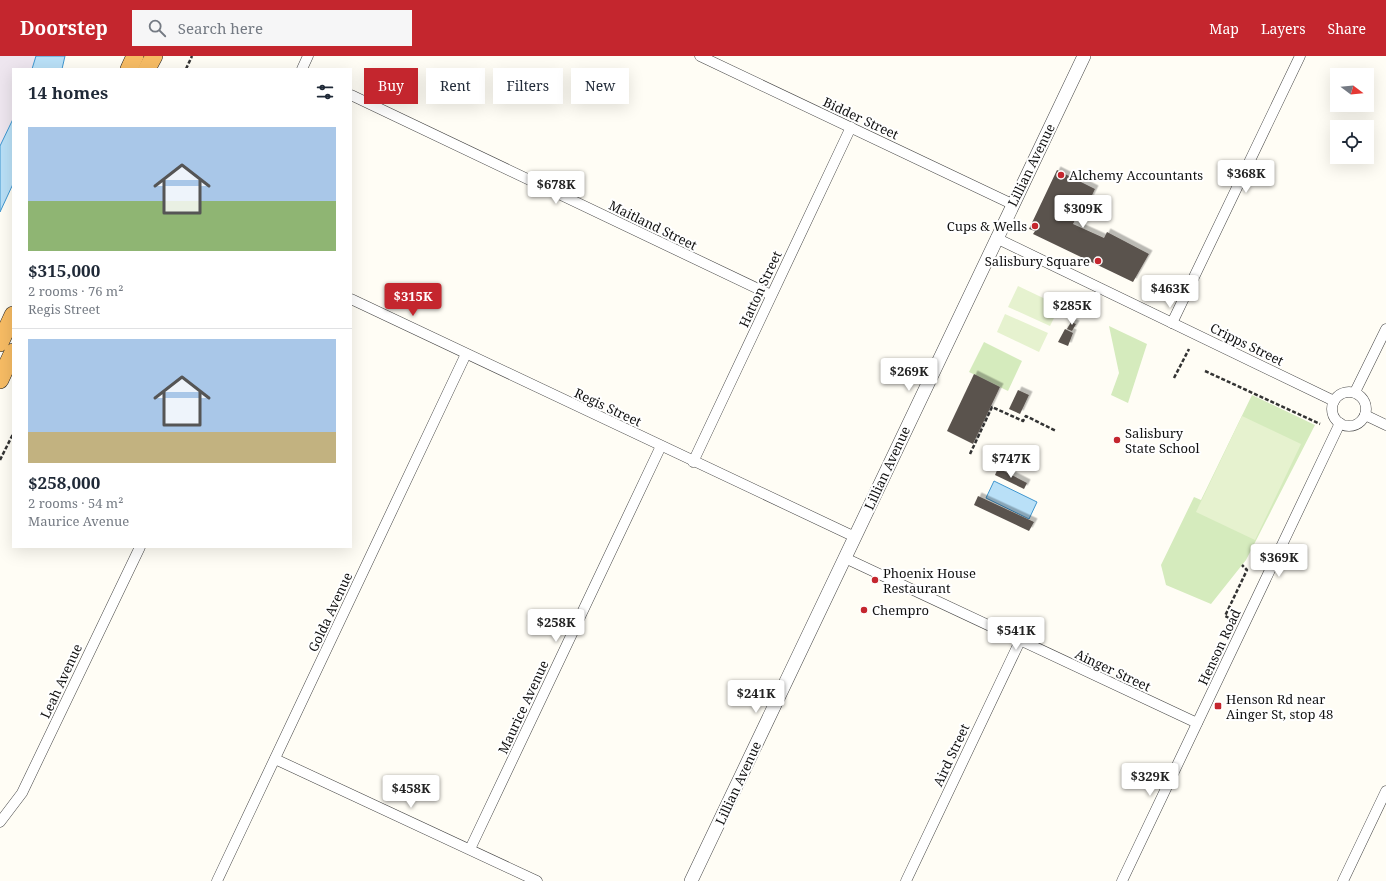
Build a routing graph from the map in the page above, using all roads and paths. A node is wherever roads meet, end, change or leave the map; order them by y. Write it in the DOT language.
graph roads {
  1 [pos="135,56"];
  2 [pos="154,56"];
  3 [pos="192,56"];
  4 [pos="308,56"];
  5 [pos="700,56"];
  6 [pos="1084,56"];
  7 [pos="1300,56"];
  8 [pos="129,68"];
  9 [pos="148,68"];
  10 [pos="186,68"];
  11 [pos="302,68"];
  12 [pos="352,95"];
  13 [pos="851,128"];
  14 [pos="1012,204"];
  15 [pos="996,238"];
  16 [pos="771,295"];
  17 [pos="352,299"];
  18 [pos="12,318"];
  19 [pos="1172,323"];
  20 [pos="1386,329"];
  21 [pos="0,343"];
  22 [pos="1189,349"];
  23 [pos="12,354"];
  24 [pos="466,354"];
  25 [pos="1205,371"];
  26 [pos="1174,378"];
  27 [pos="0,380"];
  28 [pos="1355,392"];
  29 [pos="1334,401"];
  30 [pos="1365,415"];
  31 [pos="1340,423"];
  32 [pos="1320,424"];
  33 [pos="1386,426"];
  34 [pos="1056,430"];
  35 [pos="12,436"];
  36 [pos="661,446"];
  37 [pos="970,454"];
  38 [pos="0,460"];
  39 [pos="693,462"];
  40 [pos="855,537"];
  41 [pos="140,548"];
  42 [pos="845,558"];
  43 [pos="1242,565"];
  44 [pos="1229,618"];
  45 [pos="1020,641"];
  46 [pos="1197,723"];
  47 [pos="275,759"];
  48 [pos="1386,791"];
  49 [pos="0,822"];
  50 [pos="470,849"];
  51 [pos="217,881"];
  52 [pos="537,881"];
  53 [pos="691,881"];
  54 [pos="906,881"];
  55 [pos="1122,881"];
  56 [pos="1343,881"];
  1 -- 8 [label="highway"];
  2 -- 9 [label="highway"];
  3 -- 10 [label="path"];
  4 -- 11 [label="street"];
  5 -- 13 [label="street, Bidder Street"];
  6 -- 14 [label="street, Lillian Avenue"];
  7 -- 19 [label="street"];
  12 -- 16 [label="street, Maitland Street"];
  13 -- 14 [label="street, Bidder Street"];
  13 -- 16 [label="street, Hatton Street"];
  14 -- 15 [label="street, Lillian Avenue"];
  15 -- 19 [label="street, Cripps Street"];
  15 -- 40 [label="street, Lillian Avenue"];
  16 -- 39 [label="street, Hatton Street"];
  17 -- 24 [label="street, Regis Street"];
  18 -- 21 [label="highway"];
  19 -- 29 [label="street, Cripps Street"];
  20 -- 28 [label="street"];
  22 -- 26 [label="path"];
  23 -- 27 [label="highway"];
  24 -- 36 [label="street, Regis Street"];
  24 -- 47 [label="street, Golda Avenue"];
  25 -- 32 [label="path"];
  28 -- 29 [label="street"];
  28 -- 30 [label="street"];
  29 -- 31 [label="street"];
  30 -- 31 [label="street"];
  30 -- 33 [label="street"];
  31 -- 46 [label="street, Henson Road"];
  34 -- 37 [label="path"];
  35 -- 38 [label="path"];
  36 -- 39 [label="street, Regis Street"];
  36 -- 50 [label="street, Maurice Avenue"];
  39 -- 40 [label="street, Regis Street"];
  40 -- 42 [label="street, Lillian Avenue"];
  41 -- 49 [label="street, Leah Avenue"];
  42 -- 45 [label="street, Ainger Street"];
  42 -- 53 [label="street, Lillian Avenue"];
  43 -- 44 [label="path"];
  45 -- 46 [label="street, Ainger Street"];
  45 -- 54 [label="street, Aird Street"];
  46 -- 55 [label="street, Henson Road"];
  47 -- 50 [label="street"];
  47 -- 51 [label="street, Golda Avenue"];
  48 -- 56 [label="street"];
  50 -- 52 [label="street"];
}
